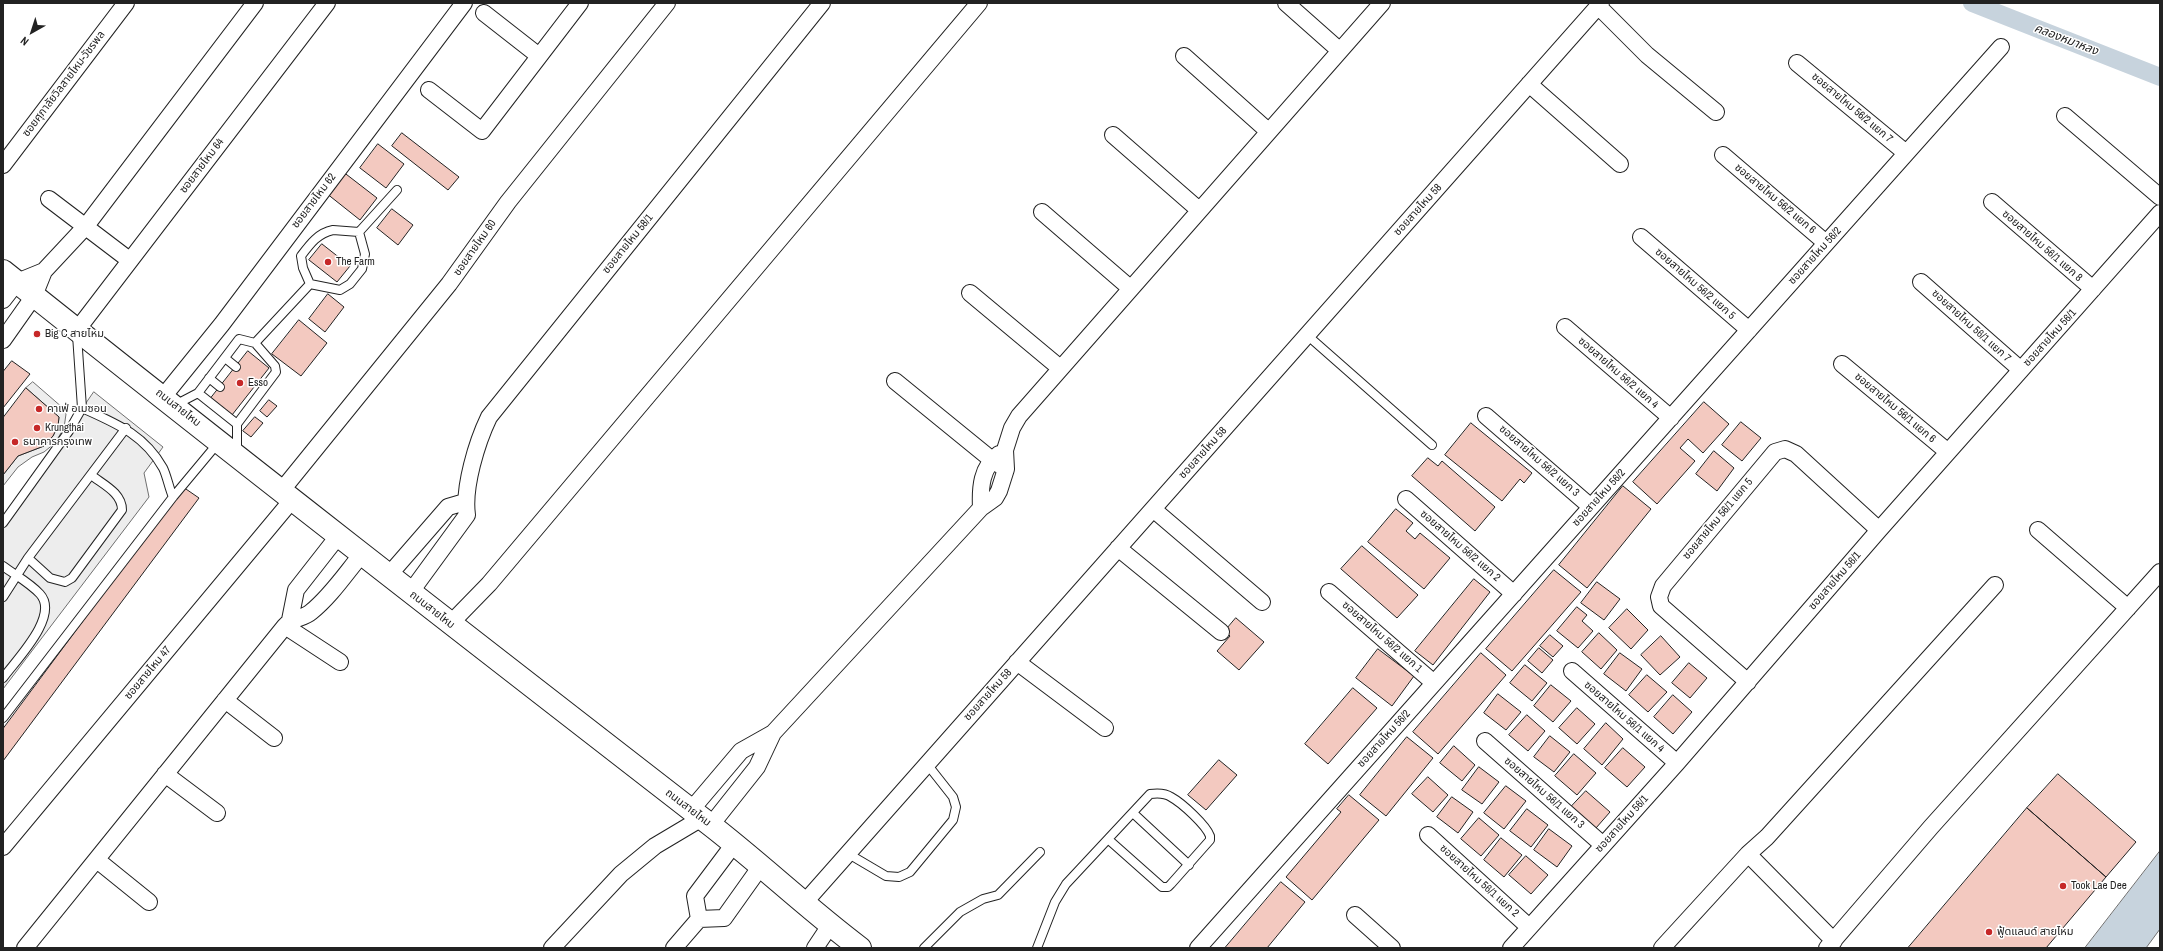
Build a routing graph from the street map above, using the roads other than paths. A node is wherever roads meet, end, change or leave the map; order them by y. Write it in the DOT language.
graph roads {
  1 [pos="126,3"];
  2 [pos="255,3"];
  3 [pos="327,3"];
  4 [pos="464,3"];
  5 [pos="580,3"];
  6 [pos="667,3"];
  7 [pos="822,3"];
  8 [pos="979,3"];
  9 [pos="1286,3"];
  10 [pos="1382,3"];
  11 [pos="1600,5"];
  12 [pos="484,13"];
  13 [pos="2001,48"];
  14 [pos="1339,50"];
  15 [pos="539,56"];
  16 [pos="1184,56"];
  17 [pos="1797,63"];
  18 [pos="1529,84"];
  19 [pos="429,90"];
  20 [pos="1716,112"];
  21 [pos="2065,116"];
  22 [pos="1268,131"];
  23 [pos="1113,135"];
  24 [pos="1906,153"];
  25 [pos="1723,156"];
  26 [pos="3,164"];
  27 [pos="1620,164"];
  28 [pos="397,190"];
  29 [pos="2160,197"];
  30 [pos="49,199"];
  31 [pos="1992,202"];
  32 [pos="1199,210"];
  33 [pos="1042,212"];
  34 [pos="2160,213"];
  35 [pos="86,226"];
  36 [pos="359,232"];
  37 [pos="1641,237"];
  38 [pos="1826,243"];
  39 [pos="124,256"];
  40 [pos="44,270"];
  41 [pos="10,276"];
  42 [pos="1921,282"];
  43 [pos="310,284"];
  44 [pos="1130,288"];
  45 [pos="2093,289"];
  46 [pos="970,293"];
  47 [pos="34,296"];
  48 [pos="3,300"];
  49 [pos="1566,328"];
  50 [pos="77,330"];
  51 [pos="1749,330"];
  52 [pos="1307,335"];
  53 [pos="3,340"];
  54 [pos="255,343"];
  55 [pos="225,358"];
  56 [pos="1842,364"];
  57 [pos="236,367"];
  58 [pos="1060,368"];
  59 [pos="2021,370"];
  60 [pos="209,378"];
  61 [pos="895,381"];
  62 [pos="256,384"];
  63 [pos="220,387"];
  64 [pos="263,389"];
  65 [pos="198,393"];
  66 [pos="168,401"];
  67 [pos="241,403"];
  68 [pos="82,408"];
  69 [pos="248,409"];
  70 [pos="1486,416"];
  71 [pos="1671,418"];
  72 [pos="237,424"];
  73 [pos="126,428"];
  74 [pos="220,441"];
  75 [pos="1432,445"];
  76 [pos="1005,450"];
  77 [pos="1948,452"];
  78 [pos="237,454"];
  79 [pos="992,460"];
  80 [pos="1006,469"];
  81 [pos="91,475"];
  82 [pos="287,495"];
  83 [pos="172,497"];
  84 [pos="1406,499"];
  85 [pos="465,502"];
  86 [pos="1591,507"];
  87 [pos="981,508"];
  88 [pos="1153,509"];
  89 [pos="3,523"];
  90 [pos="1879,530"];
  91 [pos="2038,530"];
  92 [pos="338,535"];
  93 [pos="1118,548"];
  94 [pos="362,554"];
  95 [pos="28,558"];
  96 [pos="3,566"];
  97 [pos="2160,572"];
  98 [pos="16,576"];
  99 [pos="388,576"];
  100 [pos="1995,585"];
  101 [pos="1329,592"];
  102 [pos="410,593"];
  103 [pos="1514,594"];
  104 [pos="3,597"];
  105 [pos="1262,602"];
  106 [pos="2128,608"];
  107 [pos="288,623"];
  108 [pos="450,624"];
  109 [pos="1221,632"];
  110 [pos="340,662"];
  111 [pos="1017,662"];
  112 [pos="1572,671"];
  113 [pos="3,678"];
  114 [pos="1748,682"];
  115 [pos="1434,683"];
  116 [pos="225,700"];
  117 [pos="3,718"];
  118 [pos="1105,728"];
  119 [pos="773,733"];
  120 [pos="274,738"];
  121 [pos="1485,741"];
  122 [pos="1677,763"];
  123 [pos="927,764"];
  124 [pos="165,774"];
  125 [pos="1133,813"];
  126 [pos="217,814"];
  127 [pos="701,818"];
  128 [pos="1428,834"];
  129 [pos="1109,840"];
  130 [pos="734,844"];
  131 [pos="1603,845"];
  132 [pos="3,847"];
  133 [pos="1040,852"];
  134 [pos="847,853"];
  135 [pos="1748,854"];
  136 [pos="96,860"];
  137 [pos="1188,865"];
  138 [pos="761,866"];
  139 [pos="149,902"];
  140 [pos="805,902"];
  141 [pos="1355,915"];
  142 [pos="699,919"];
  143 [pos="831,924"];
  144 [pos="1529,928"];
  145 [pos="1830,944"];
  146 [pos="850,945"];
  147 [pos="28,947"];
  148 [pos="552,948"];
  149 [pos="674,948"];
  150 [pos="815,948"];
  151 [pos="924,948"];
  152 [pos="1037,948"];
  153 [pos="1198,948"];
  154 [pos="1392,948"];
  155 [pos="1510,948"];
  156 [pos="1662,948"];
  1 -- 26 [label="street, ซอยศุภาลัยวิลสายไหม-วัชรพล"];
  2 -- 35 [label="street"];
  3 -- 50 [label="street, ซอยสายไหม 64"];
  4 -- 66 [label="street, ซอยสายไหม 62"];
  5 -- 15 [label="street"];
  6 -- 82 [label="street, ซอยสายไหม 60"];
  7 -- 85 [label="street, ซอยสายไหม 58/1"];
  8 -- 108 [label="street"];
  9 -- 14 [label="street"];
  10 -- 14 [label="street"];
  11 -- 18 [label="street, ซอยสายไหม 58"];
  11 -- 20 [label="street"];
  12 -- 15 [label="street"];
  13 -- 24 [label="street, ซอยสายไหม 56/2"];
  14 -- 22 [label="street"];
  15 -- 19 [label="street"];
  16 -- 22 [label="street"];
  17 -- 24 [label="street, ซอยสายไหม 56/2 แยก 7"];
  18 -- 27 [label="street"];
  18 -- 52 [label="street, ซอยสายไหม 58"];
  21 -- 29 [label="street"];
  22 -- 32 [label="street"];
  23 -- 32 [label="street"];
  24 -- 38 [label="street, ซอยสายไหม 56/2"];
  25 -- 38 [label="street, ซอยสายไหม 56/2 แยก 6"];
  28 -- 36 [label="lane"];
  30 -- 35 [label="street"];
  31 -- 45 [label="street, ซอยสายไหม 56/1 แยก 8"];
  32 -- 44 [label="street"];
  33 -- 44 [label="street"];
  34 -- 45 [label="street, ซอยสายไหม 56/1"];
  35 -- 39 [label="street"];
  35 -- 40 [label="street"];
  36 -- 43 [label="lane"];
  36 -- 43 [label="lane"];
  37 -- 51 [label="street, ซอยสายไหม 56/2 แยก 5"];
  38 -- 51 [label="street, ซอยสายไหม 56/2"];
  40 -- 41 [label="street"];
  40 -- 47 [label="street"];
  41 -- 47 [label="main road, ถนนสายไหม"];
  41 -- 48 [label="street"];
  42 -- 59 [label="street, ซอยสายไหม 56/1 แยก 7"];
  43 -- 54 [label="lane"];
  44 -- 58 [label="street"];
  45 -- 59 [label="street, ซอยสายไหม 56/1"];
  46 -- 58 [label="street"];
  47 -- 50 [label="main road, ถนนสายไหม"];
  47 -- 53 [label="street"];
  49 -- 71 [label="street, ซอยสายไหม 56/2 แยก 4"];
  50 -- 66 [label="main road, ถนนสายไหม"];
  50 -- 68 [label="lane"];
  51 -- 71 [label="street, ซอยสายไหม 56/2"];
  52 -- 75 [label="lane"];
  52 -- 88 [label="street, ซอยสายไหม 58"];
  54 -- 55 [label="lane"];
  54 -- 64 [label="lane"];
  55 -- 57 [label="lane"];
  55 -- 60 [label="lane"];
  56 -- 77 [label="street, ซอยสายไหม 56/1 แยก 6"];
  58 -- 76 [label="street"];
  59 -- 77 [label="street, ซอยสายไหม 56/1"];
  60 -- 63 [label="lane"];
  60 -- 65 [label="lane"];
  61 -- 79 [label="street"];
  62 -- 64 [label="lane"];
  64 -- 69 [label="lane"];
  65 -- 66 [label="lane"];
  65 -- 72 [label="lane"];
  66 -- 74 [label="main road, ถนนสายไหม"];
  67 -- 69 [label="lane"];
  68 -- 73 [label="lane"];
  68 -- 89 [label="lane"];
  69 -- 72 [label="lane"];
  70 -- 86 [label="street, ซอยสายไหม 56/2 แยก 3"];
  71 -- 86 [label="street, ซอยสายไหม 56/2"];
  72 -- 78 [label="lane"];
  73 -- 81 [label="lane"];
  73 -- 83 [label="lane"];
  74 -- 78 [label="main road, ถนนสายไหม"];
  74 -- 83 [label="lane"];
  76 -- 79 [label="street"];
  76 -- 80 [label="street"];
  77 -- 90 [label="street, ซอยสายไหม 56/1"];
  78 -- 82 [label="main road, ถนนสายไหม"];
  79 -- 80 [label="street"];
  79 -- 87 [label="street"];
  80 -- 87 [label="street"];
  81 -- 95 [label="lane"];
  81 -- 95 [label="lane"];
  82 -- 92 [label="main road, ถนนสายไหม"];
  82 -- 132 [label="street, ซอยสายไหม 47"];
  83 -- 117 [label="lane"];
  84 -- 103 [label="street, ซอยสายไหม 56/2 แยก 2"];
  85 -- 99 [label="street"];
  85 -- 102 [label="street, ซอยสายไหม 58/1"];
  86 -- 103 [label="street, ซอยสายไหม 56/2"];
  87 -- 119 [label="street"];
  88 -- 93 [label="street, ซอยสายไหม 58"];
  88 -- 105 [label="street"];
  90 -- 114 [label="street, ซอยสายไหม 56/1"];
  90 -- 114 [label="street, ซอยสายไหม 56/1 แยก 5"];
  91 -- 106 [label="street"];
  92 -- 94 [label="main road, ถนนสายไหม"];
  92 -- 107 [label="street"];
  93 -- 109 [label="street"];
  93 -- 111 [label="street, ซอยสายไหม 58"];
  94 -- 99 [label="main road, ถนนสายไหม"];
  94 -- 107 [label="street"];
  95 -- 98 [label="lane"];
  96 -- 98 [label="lane"];
  97 -- 106 [label="street"];
  98 -- 104 [label="lane"];
  98 -- 113 [label="lane"];
  99 -- 102 [label="main road, ถนนสายไหม"];
  100 -- 135 [label="street"];
  101 -- 115 [label="street, ซอยสายไหม 56/2 แยก 1"];
  102 -- 108 [label="main road, ถนนสายไหม"];
  103 -- 115 [label="street, ซอยสายไหม 56/2"];
  106 -- 145 [label="street"];
  107 -- 110 [label="street"];
  107 -- 116 [label="street"];
  108 -- 127 [label="main road, ถนนสายไหม"];
  111 -- 118 [label="street"];
  111 -- 123 [label="street, ซอยสายไหม 58"];
  112 -- 122 [label="street, ซอยสายไหม 56/1 แยก 4"];
  114 -- 122 [label="street, ซอยสายไหม 56/1"];
  115 -- 153 [label="street, ซอยสายไหม 56/2"];
  116 -- 120 [label="street"];
  116 -- 124 [label="street"];
  119 -- 127 [label="street"];
  119 -- 127 [label="street"];
  121 -- 131 [label="street, ซอยสายไหม 56/1 แยก 3"];
  122 -- 131 [label="street, ซอยสายไหม 56/1"];
  123 -- 134 [label="street, ซอยสายไหม 58"];
  123 -- 134 [label="lane"];
  124 -- 126 [label="street"];
  124 -- 136 [label="street"];
  125 -- 129 [label="lane"];
  125 -- 137 [label="lane"];
  125 -- 137 [label="lane"];
  127 -- 130 [label="main road, ถนนสายไหม"];
  127 -- 148 [label="street"];
  128 -- 144 [label="street, ซอยสายไหม 56/1 แยก 2"];
  129 -- 137 [label="lane"];
  129 -- 152 [label="lane"];
  130 -- 138 [label="main road, ถนนสายไหม"];
  130 -- 142 [label="street"];
  131 -- 144 [label="street, ซอยสายไหม 56/1"];
  133 -- 151 [label="lane"];
  134 -- 140 [label="street, ซอยสายไหม 58"];
  135 -- 145 [label="street"];
  135 -- 156 [label="street"];
  136 -- 139 [label="street"];
  136 -- 147 [label="street"];
  138 -- 140 [label="main road, ถนนสายไหม"];
  138 -- 142 [label="street"];
  140 -- 143 [label="main road, ถนนสายไหม"];
  141 -- 154 [label="street"];
  142 -- 149 [label="street"];
  143 -- 146 [label="main road, ถนนสายไหม"];
  143 -- 150 [label="street"];
  144 -- 155 [label="street, ซอยสายไหม 56/1"];
}
